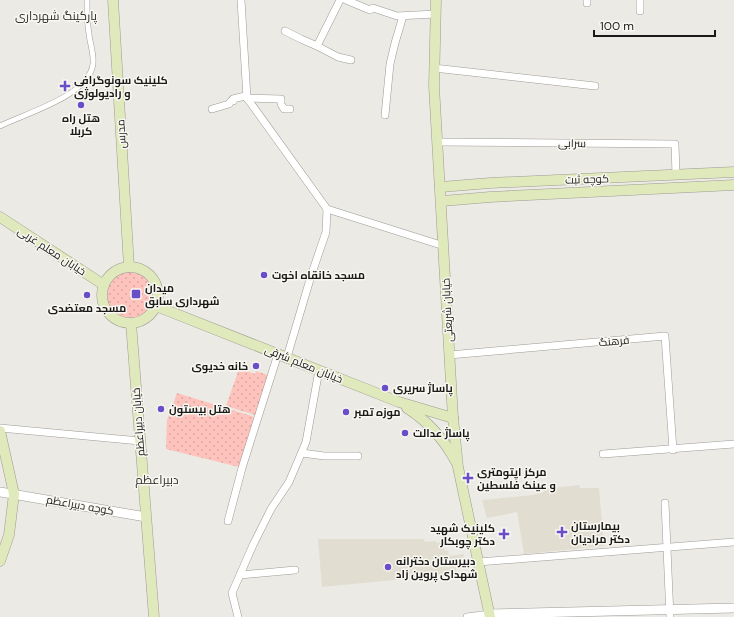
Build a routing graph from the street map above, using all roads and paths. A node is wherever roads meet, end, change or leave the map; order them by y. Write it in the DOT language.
graph roads {
  1 [pos="87,0"];
  2 [pos="113,0"];
  3 [pos="241,0"];
  4 [pos="340,0"];
  5 [pos="346,0"];
  6 [pos="436,0"];
  7 [pos="640,0"];
  8 [pos="640,11"];
  9 [pos="436,14"];
  10 [pos="404,16"];
  11 [pos="285,31"];
  12 [pos="317,46"];
  13 [pos="351,60"];
  14 [pos="434,68"];
  15 [pos="595,86"];
  16 [pos="247,98"];
  17 [pos="212,109"];
  18 [pos="290,109"];
  19 [pos="385,115"];
  20 [pos="0,126"];
  21 [pos="438,142"];
  22 [pos="734,172"];
  23 [pos="676,175"];
  24 [pos="626,178"];
  25 [pos="490,183"];
  26 [pos="734,185"];
  27 [pos="441,187"];
  28 [pos="627,191"];
  29 [pos="490,197"];
  30 [pos="442,201"];
  31 [pos="327,209"];
  32 [pos="0,217"];
  33 [pos="444,246"];
  34 [pos="129,267"];
  35 [pos="104,285"];
  36 [pos="156,306"];
  37 [pos="131,323"];
  38 [pos="449,355"];
  39 [pos="282,356"];
  40 [pos="319,370"];
  41 [pos="399,402"];
  42 [pos="453,418"];
  43 [pos="0,428"];
  44 [pos="0,431"];
  45 [pos="140,441"];
  46 [pos="734,444"];
  47 [pos="673,450"];
  48 [pos="302,452"];
  49 [pos="603,454"];
  50 [pos="358,456"];
  51 [pos="458,467"];
  52 [pos="0,492"];
  53 [pos="14,494"];
  54 [pos="665,503"];
  55 [pos="146,517"];
  56 [pos="228,521"];
  57 [pos="734,542"];
  58 [pos="667,547"];
  59 [pos="0,561"];
  60 [pos="478,562"];
  61 [pos="295,570"];
  62 [pos="240,575"];
  63 [pos="734,608"];
  64 [pos="670,613"];
  65 [pos="490,615"];
  66 [pos="154,617"];
  67 [pos="238,617"];
  68 [pos="467,617"];
  1 -- 20 [label="street"];
  2 -- 34 [label="main road, مدرس"];
  3 -- 16 [label="street"];
  4 -- 12 [label="street"];
  5 -- 10 [label="street"];
  6 -- 9 [label="main road, خیابان شریعتی"];
  7 -- 8 [label="street"];
  9 -- 10 [label="street"];
  9 -- 14 [label="main road, خیابان شریعتی"];
  10 -- 19 [label="street"];
  11 -- 12 [label="street"];
  12 -- 13 [label="street"];
  14 -- 15 [label="street"];
  14 -- 21 [label="main road, خیابان شریعتی"];
  16 -- 17 [label="street"];
  16 -- 18 [label="street"];
  16 -- 31 [label="street"];
  21 -- 23 [label="street, سرابی"];
  21 -- 27 [label="main road, خیابان شریعتی"];
  22 -- 23 [label="main road, کوچه ثبت"];
  23 -- 24 [label="main road, کوچه ثبت"];
  24 -- 25 [label="main road, کوچه ثبت"];
  24 -- 28 [label="main road"];
  25 -- 27 [label="main road, کوچه ثبت"];
  25 -- 29 [label="main road"];
  26 -- 28 [label="main road, کوچه ثبت"];
  27 -- 30 [label="main road, خیابان شریعتی"];
  28 -- 29 [label="main road, کوچه ثبت"];
  29 -- 30 [label="main road, کوچه ثبت"];
  30 -- 33 [label="main road, خیابان شریعتی"];
  31 -- 33 [label="street"];
  31 -- 39 [label="street"];
  32 -- 35 [label="main road, خیابان معلم غربی"];
  33 -- 38 [label="main road, خیابان شریعتی"];
  34 -- 35 [label="main road"];
  34 -- 36 [label="main road"];
  35 -- 37 [label="main road"];
  36 -- 37 [label="main road"];
  36 -- 39 [label="main road, خیابان معلم شرقی"];
  37 -- 45 [label="main road, خیابان دبیراعظم"];
  38 -- 42 [label="main road, خیابان شریعتی"];
  38 -- 47 [label="street, فرهنگ"];
  39 -- 40 [label="main road, خیابان معلم شرقی"];
  39 -- 56 [label="street"];
  40 -- 41 [label="main road, خیابان معلم شرقی"];
  40 -- 48 [label="street"];
  41 -- 42 [label="main road, خیابان معلم شرقی"];
  41 -- 51 [label="main road"];
  42 -- 51 [label="main road, خیابان شریعتی"];
  43 -- 45 [label="street"];
  44 -- 53 [label="main road"];
  45 -- 55 [label="main road, خیابان دبیراعظم"];
  46 -- 47 [label="street"];
  47 -- 49 [label="street"];
  48 -- 50 [label="street"];
  48 -- 62 [label="street"];
  51 -- 60 [label="main road, خیابان شریعتی"];
  52 -- 53 [label="street, کوچه دبیراعظم"];
  53 -- 55 [label="street, کوچه دبیراعظم"];
  53 -- 59 [label="main road"];
  54 -- 58 [label="street"];
  55 -- 66 [label="main road, خیابان دبیراعظم"];
  57 -- 58 [label="street"];
  58 -- 60 [label="street"];
  58 -- 64 [label="street"];
  60 -- 65 [label="main road, خیابان شریعتی"];
  61 -- 62 [label="street"];
  62 -- 67 [label="street"];
  63 -- 64 [label="street"];
  64 -- 65 [label="street"];
  65 -- 68 [label="street"];
}
